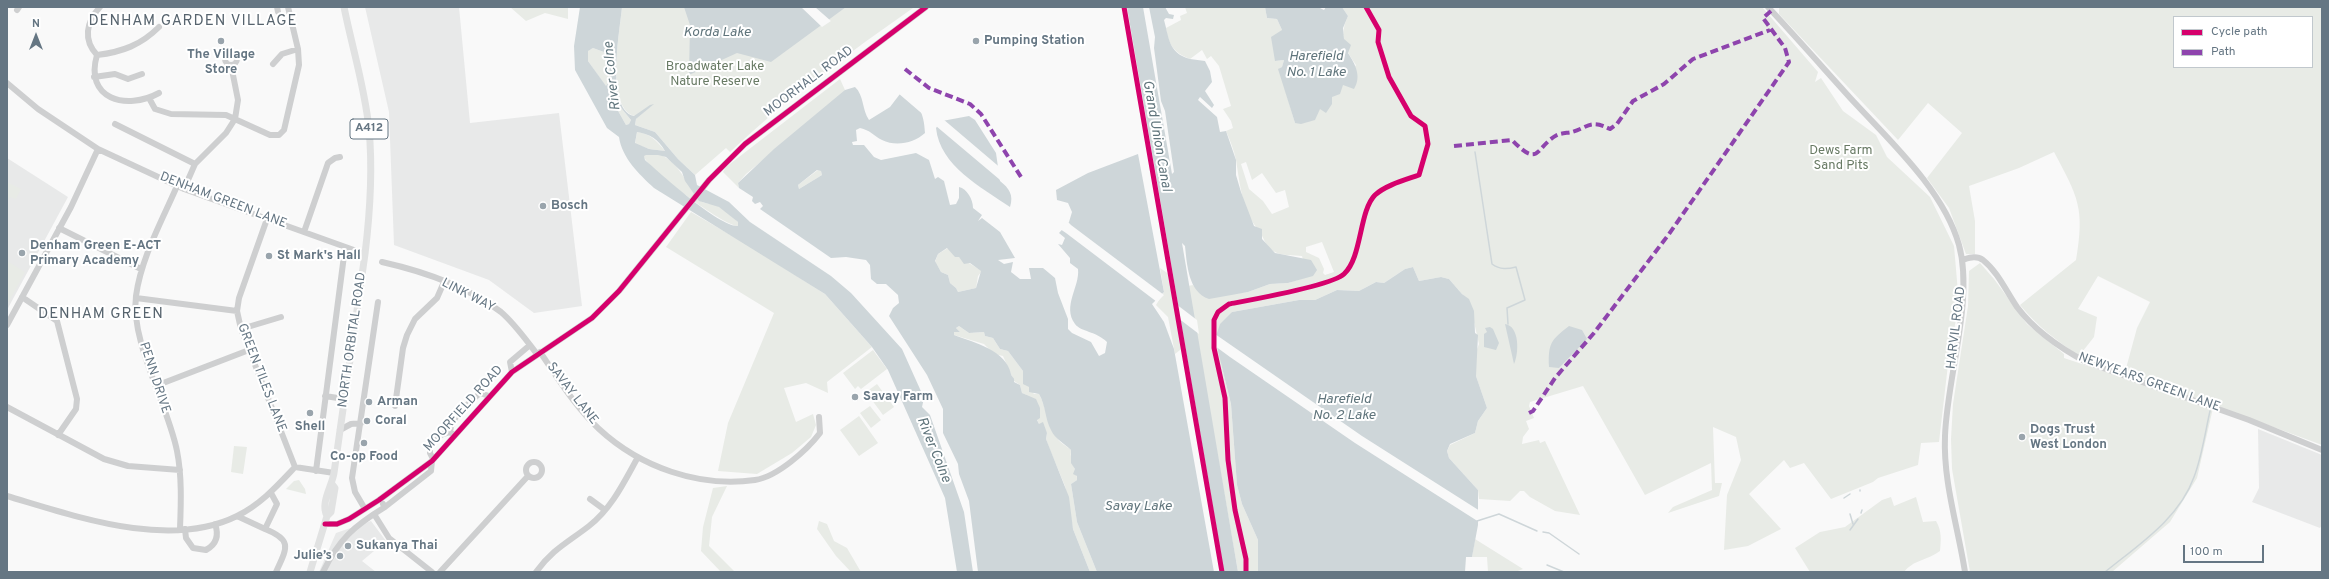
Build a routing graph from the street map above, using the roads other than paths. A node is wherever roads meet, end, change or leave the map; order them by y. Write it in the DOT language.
graph roads {
  1 [pos="100,7"];
  2 [pos="288,7"];
  3 [pos="344,7"];
  4 [pos="926,7"];
  5 [pos="1768,7"];
  6 [pos="159,27"];
  7 [pos="298,50"];
  8 [pos="97,55"];
  9 [pos="273,64"];
  10 [pos="231,65"];
  11 [pos="142,74"];
  12 [pos="94,77"];
  13 [pos="7,83"];
  14 [pos="159,93"];
  15 [pos="149,98"];
  16 [pos="235,119"];
  17 [pos="115,124"];
  18 [pos="98,149"];
  19 [pos="340,157"];
  20 [pos="195,164"];
  21 [pos="177,186"];
  22 [pos="184,189"];
  23 [pos="267,219"];
  24 [pos="674,223"];
  25 [pos="59,228"];
  26 [pos="304,232"];
  27 [pos="345,248"];
  28 [pos="365,254"];
  29 [pos="1962,260"];
  30 [pos="382,262"];
  31 [pos="141,269"];
  32 [pos="444,282"];
  33 [pos="22,297"];
  34 [pos="136,298"];
  35 [pos="378,302"];
  36 [pos="237,311"];
  37 [pos="281,317"];
  38 [pos="7,325"];
  39 [pos="241,329"];
  40 [pos="530,344"];
  41 [pos="249,350"];
  42 [pos="538,353"];
  43 [pos="512,372"];
  44 [pos="158,386"];
  45 [pos="325,396"];
  46 [pos="489,396"];
  47 [pos="344,399"];
  48 [pos="396,406"];
  49 [pos="7,407"];
  50 [pos="818,417"];
  51 [pos="361,423"];
  52 [pos="340,430"];
  53 [pos="452,434"];
  54 [pos="58,435"];
  55 [pos="2322,450"];
  56 [pos="638,457"];
  57 [pos="432,460"];
  58 [pos="295,468"];
  59 [pos="180,470"];
  60 [pos="316,471"];
  61 [pos="334,473"];
  62 [pos="528,476"];
  63 [pos="271,493"];
  64 [pos="7,496"];
  65 [pos="379,500"];
  66 [pos="590,500"];
  67 [pos="385,507"];
  68 [pos="365,510"];
  69 [pos="606,510"];
  70 [pos="374,514"];
  71 [pos="237,516"];
  72 [pos="215,524"];
  73 [pos="325,524"];
  74 [pos="183,529"];
  75 [pos="265,529"];
  76 [pos="276,572"];
  77 [pos="310,572"];
  78 [pos="323,572"];
  79 [pos="432,572"];
  80 [pos="440,572"];
  81 [pos="536,572"];
  82 [pos="1965,572"];
  1 -- 8 [label="street"];
  2 -- 7 [label="street"];
  3 -- 28 [label="main road, NORTH ORBITAL ROAD / A412"];
  4 -- 24 [label="street, MOORHALL ROAD"];
  5 -- 29 [label="street, HARVIL ROAD"];
  6 -- 8 [label="street"];
  7 -- 9 [label="street"];
  7 -- 16 [label="street"];
  8 -- 12 [label="street"];
  10 -- 16 [label="street"];
  11 -- 12 [label="street"];
  12 -- 15 [label="street"];
  13 -- 18 [label="street, DENHAM GREEN LANE"];
  14 -- 15 [label="street"];
  15 -- 16 [label="street"];
  16 -- 20 [label="street"];
  17 -- 20 [label="street"];
  18 -- 21 [label="street, DENHAM GREEN LANE"];
  18 -- 25 [label="street"];
  19 -- 26 [label="street"];
  20 -- 22 [label="street"];
  21 -- 22 [label="street, DENHAM GREEN LANE"];
  21 -- 31 [label="street, PENN DRIVE"];
  22 -- 23 [label="street, DENHAM GREEN LANE"];
  23 -- 26 [label="street, DENHAM GREEN LANE"];
  23 -- 36 [label="street, GREEN TILES LANE"];
  24 -- 42 [label="street, MOORFIELD ROAD"];
  25 -- 31 [label="street"];
  25 -- 33 [label="street"];
  26 -- 27 [label="street, DENHAM GREEN LANE"];
  27 -- 28 [label="street, DENHAM GREEN LANE"];
  27 -- 45 [label="street"];
  28 -- 47 [label="main road, NORTH ORBITAL ROAD / A412"];
  29 -- 55 [label="street, NEWYEARS GREEN LANE"];
  29 -- 82 [label="street, HARVIL ROAD"];
  30 -- 32 [label="street, LINK WAY"];
  31 -- 34 [label="street, PENN DRIVE"];
  32 -- 40 [label="street, LINK WAY"];
  32 -- 48 [label="street"];
  33 -- 38 [label="street"];
  33 -- 54 [label="street"];
  34 -- 36 [label="street"];
  34 -- 44 [label="street, PENN DRIVE"];
  35 -- 51 [label="street"];
  36 -- 39 [label="street, GREEN TILES LANE"];
  37 -- 39 [label="street"];
  39 -- 41 [label="street, GREEN TILES LANE"];
  40 -- 42 [label="street, LINK WAY"];
  40 -- 43 [label="street"];
  41 -- 44 [label="street"];
  41 -- 58 [label="street, GREEN TILES LANE"];
  42 -- 43 [label="street, MOORFIELD ROAD"];
  42 -- 56 [label="street, SAVAY LANE"];
  43 -- 46 [label="street, MOORFIELD ROAD"];
  44 -- 59 [label="street, PENN DRIVE"];
  45 -- 47 [label="street"];
  45 -- 60 [label="street"];
  46 -- 53 [label="street, MOORFIELD ROAD"];
  46 -- 53 [label="street"];
  47 -- 52 [label="main road, NORTH ORBITAL ROAD / A412"];
  49 -- 54 [label="street"];
  50 -- 56 [label="street, SAVAY LANE"];
  51 -- 52 [label="street"];
  51 -- 68 [label="street"];
  52 -- 61 [label="main road, NORTH ORBITAL ROAD / A412"];
  53 -- 57 [label="street, MOORFIELD ROAD"];
  53 -- 57 [label="street"];
  54 -- 59 [label="street"];
  56 -- 69 [label="street"];
  57 -- 65 [label="street, MOORFIELD ROAD"];
  57 -- 67 [label="street"];
  58 -- 60 [label="street"];
  58 -- 63 [label="street"];
  59 -- 74 [label="street, PENN DRIVE"];
  60 -- 61 [label="street"];
  61 -- 73 [label="main road, NORTH ORBITAL ROAD / A412"];
  62 -- 80 [label="street"];
  63 -- 71 [label="street"];
  63 -- 75 [label="street"];
  64 -- 74 [label="street"];
  65 -- 67 [label="street"];
  65 -- 68 [label="street, MOORFIELD ROAD"];
  66 -- 69 [label="street"];
  67 -- 70 [label="street"];
  68 -- 73 [label="street, MOORFIELD ROAD"];
  69 -- 81 [label="street"];
  70 -- 78 [label="street"];
  70 -- 79 [label="street"];
  71 -- 72 [label="street"];
  71 -- 75 [label="street"];
  72 -- 74 [label="street"];
  72 -- 74 [label="street, PENN DRIVE"];
  73 -- 77 [label="main road, NORTH ORBITAL ROAD / A412"];
  75 -- 76 [label="street"];
}
